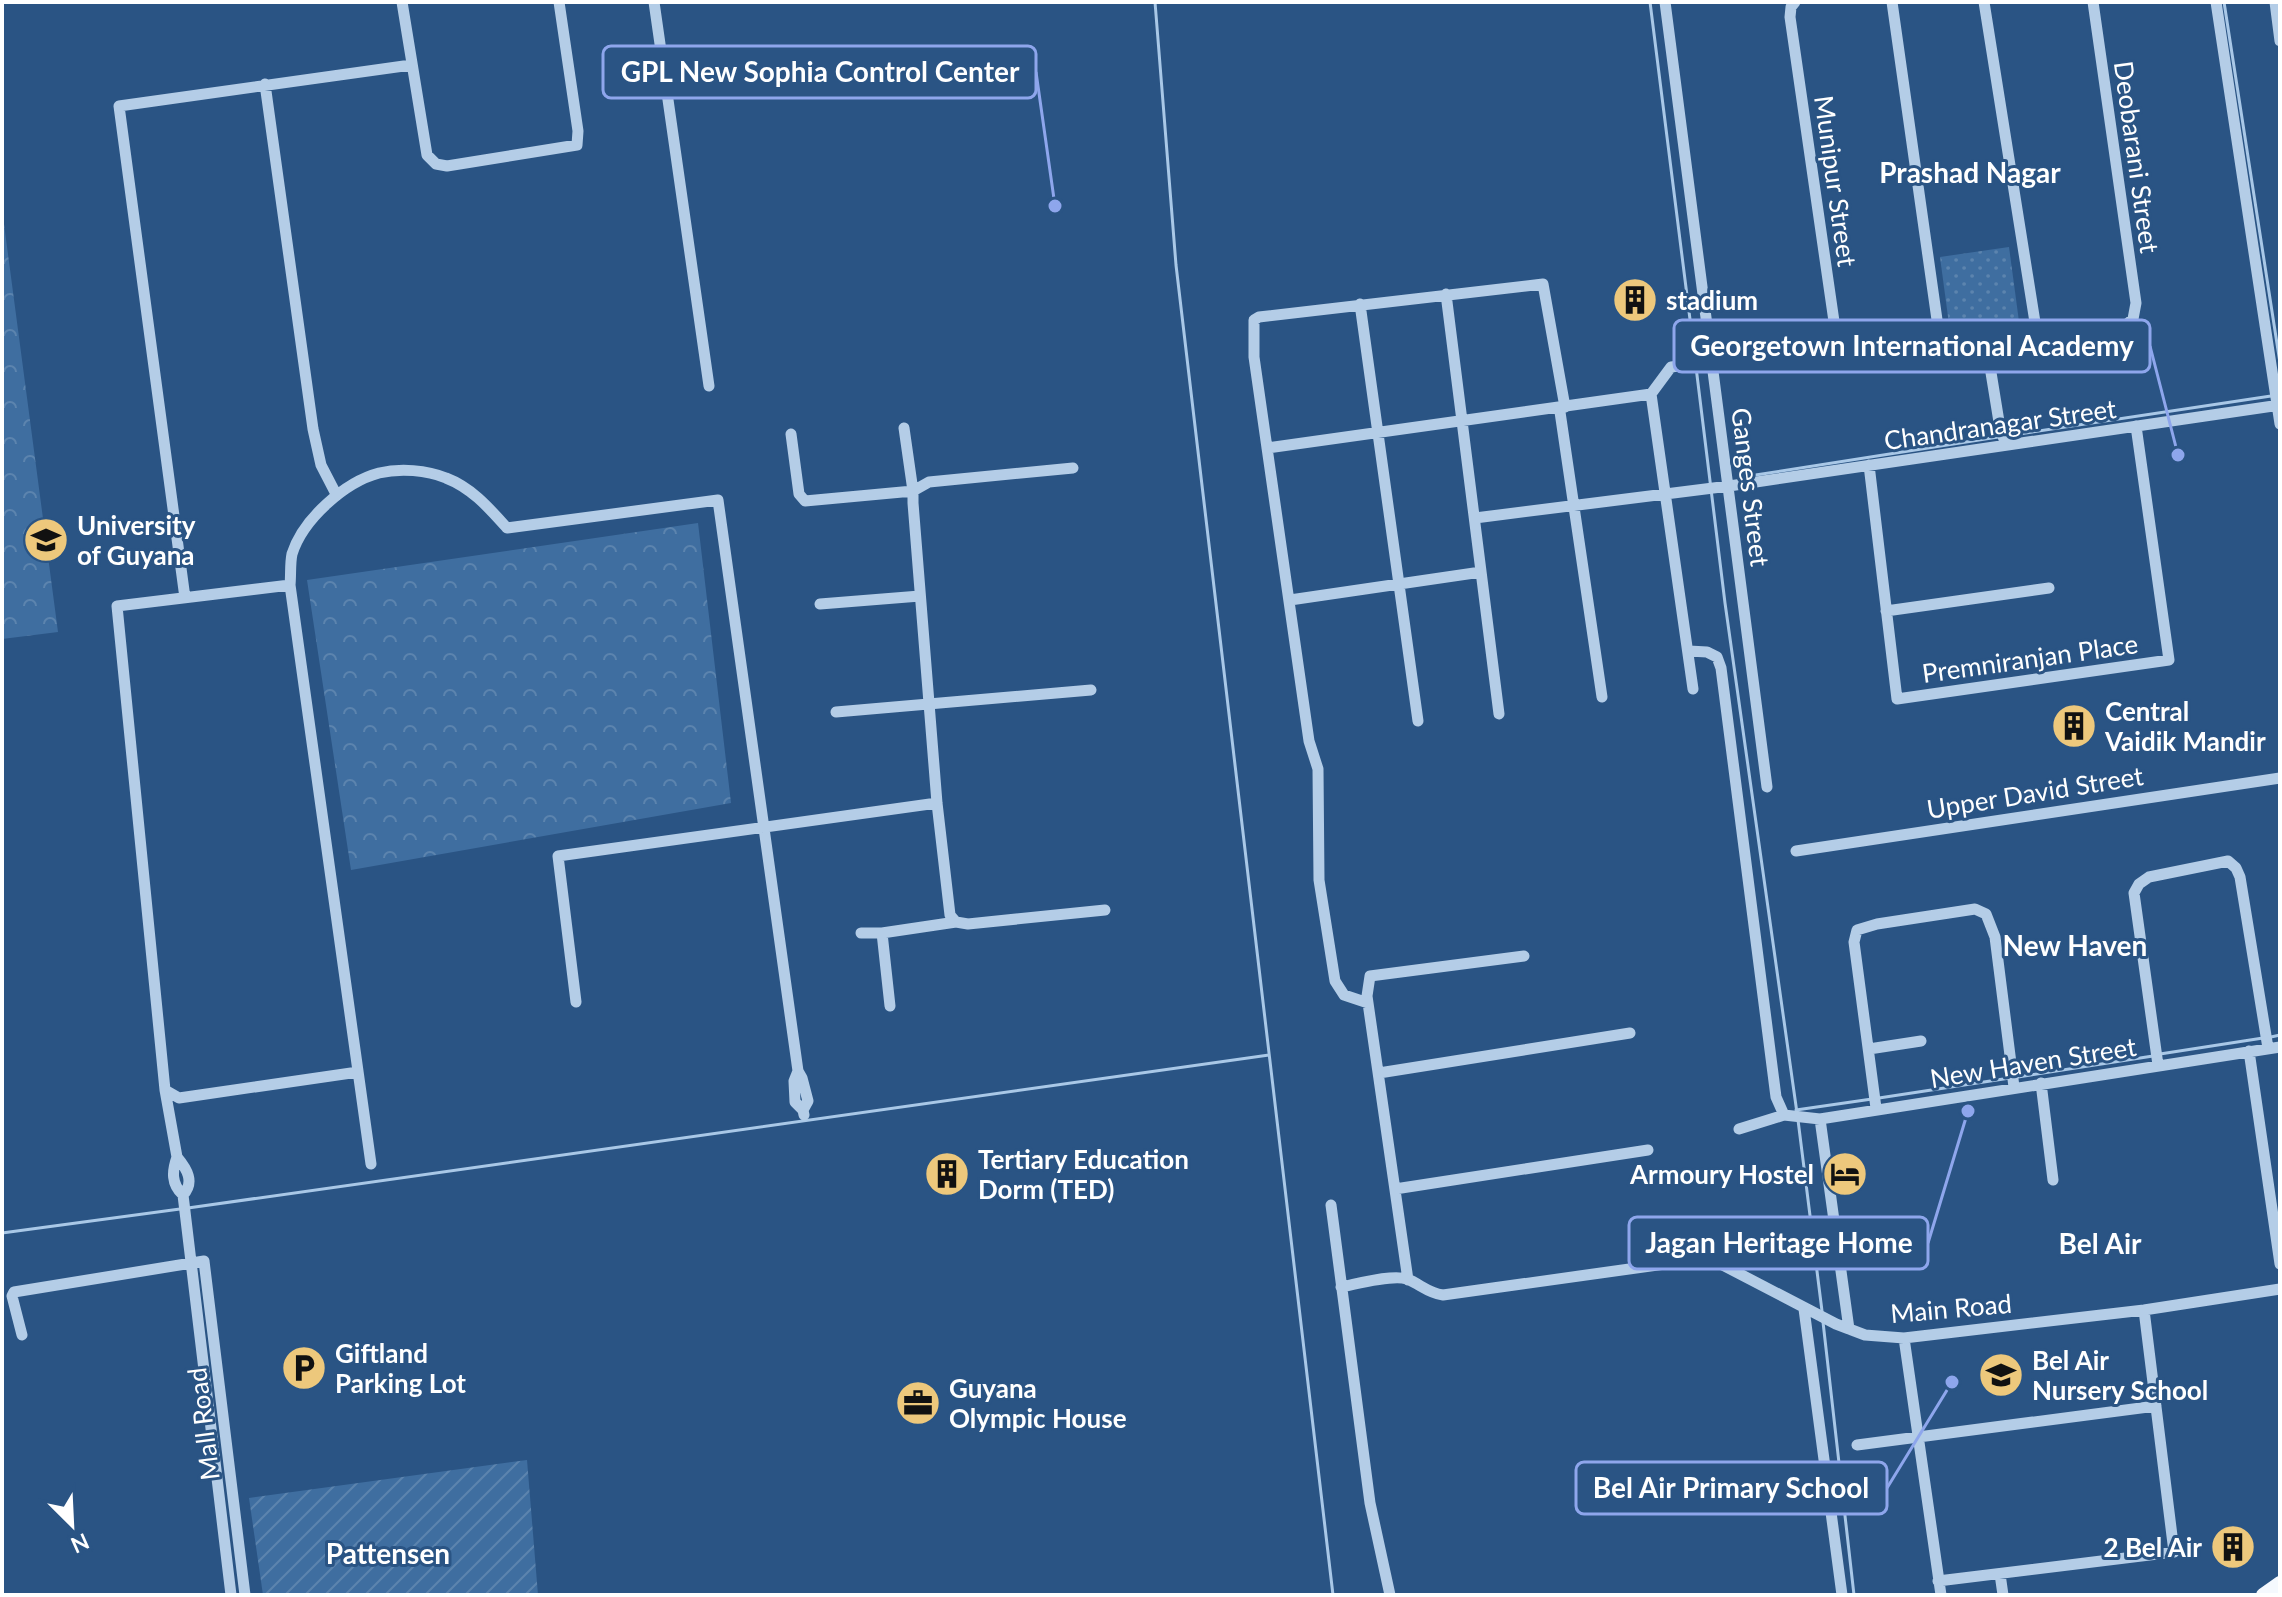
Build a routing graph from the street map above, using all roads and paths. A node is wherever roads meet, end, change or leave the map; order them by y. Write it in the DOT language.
graph roads {
  1 [pos="402,2"];
  2 [pos="559,2"];
  3 [pos="654,2"];
  4 [pos="1665,2"];
  5 [pos="1795,2"];
  6 [pos="1892,2"];
  7 [pos="1984,2"];
  8 [pos="2093,2"];
  9 [pos="2216,2"];
  10 [pos="2275,2"];
  11 [pos="2280,41"];
  12 [pos="411,65"];
  13 [pos="265,84"];
  14 [pos="1446,294"];
  15 [pos="1360,304"];
  16 [pos="2038,341"];
  17 [pos="1987,348"];
  18 [pos="1942,355"];
  19 [pos="1701,364"];
  20 [pos="709,386"];
  21 [pos="1651,394"];
  22 [pos="2278,404"];
  23 [pos="1564,407"];
  24 [pos="1463,420"];
  25 [pos="2280,424"];
  26 [pos="2136,426"];
  27 [pos="904,428"];
  28 [pos="1378,433"];
  29 [pos="791,434"];
  30 [pos="2003,438"];
  31 [pos="1267,448"];
  32 [pos="1869,465"];
  33 [pos="1073,468"];
  34 [pos="1729,486"];
  35 [pos="913,491"];
  36 [pos="336,494"];
  37 [pos="1664,494"];
  38 [pos="1575,505"];
  39 [pos="1475,518"];
  40 [pos="1481,572"];
  41 [pos="1401,583"];
  42 [pos="290,585"];
  43 [pos="2049,588"];
  44 [pos="920,596"];
  45 [pos="185,598"];
  46 [pos="1290,600"];
  47 [pos="820,604"];
  48 [pos="1886,611"];
  49 [pos="1689,651"];
  50 [pos="1693,689"];
  51 [pos="1091,690"];
  52 [pos="1602,697"];
  53 [pos="929,704"];
  54 [pos="836,712"];
  55 [pos="1499,714"];
  56 [pos="1418,721"];
  57 [pos="2280,778"];
  58 [pos="1767,787"];
  59 [pos="937,803"];
  60 [pos="765,828"];
  61 [pos="1796,851"];
  62 [pos="1105,910"];
  63 [pos="956,922"];
  64 [pos="861,933"];
  65 [pos="882,933"];
  66 [pos="1524,956"];
  67 [pos="576,1002"];
  68 [pos="1368,1003"];
  69 [pos="890,1006"];
  70 [pos="1630,1033"];
  71 [pos="1921,1041"];
  72 [pos="2274,1048"];
  73 [pos="1869,1049"];
  74 [pos="2249,1051"];
  75 [pos="2158,1065"];
  76 [pos="358,1072"];
  77 [pos="1379,1073"];
  78 [pos="2014,1081"];
  79 [pos="2041,1083"];
  80 [pos="165,1090"];
  81 [pos="1875,1104"];
  82 [pos="804,1113"];
  83 [pos="1788,1116"];
  84 [pos="1814,1119"];
  85 [pos="1739,1129"];
  86 [pos="1648,1150"];
  87 [pos="371,1164"];
  88 [pos="2053,1180"];
  89 [pos="1395,1189"];
  90 [pos="1331,1205"];
  91 [pos="191,1262"];
  92 [pos="2280,1264"];
  93 [pos="1408,1280"];
  94 [pos="1341,1287"];
  95 [pos="2280,1289"];
  96 [pos="1804,1309"];
  97 [pos="2144,1310"];
  98 [pos="1849,1329"];
  99 [pos="22,1335"];
  100 [pos="1904,1338"];
  101 [pos="2156,1406"];
  102 [pos="1919,1436"];
  103 [pos="1857,1445"];
  104 [pos="2000,1574"];
  105 [pos="1938,1581"];
  106 [pos="2280,1583"];
  107 [pos="231,1595"];
  108 [pos="245,1595"];
  109 [pos="1390,1595"];
  110 [pos="1842,1595"];
  111 [pos="1941,1595"];
  112 [pos="2003,1595"];
  113 [pos="2263,1595"];
  1 -- 12 [label="street"];
  2 -- 12 [label="street"];
  3 -- 20 [label="street"];
  4 -- 19 [label="street, Ganges Street"];
  5 -- 18 [label="street, Munipur Street"];
  6 -- 18 [label="street"];
  7 -- 16 [label="street"];
  8 -- 16 [label="street, Deobarani Street"];
  9 -- 22 [label="street"];
  10 -- 11 [label="street"];
  12 -- 13 [label="street"];
  13 -- 36 [label="street"];
  13 -- 45 [label="street"];
  14 -- 15 [label="street"];
  14 -- 23 [label="street"];
  14 -- 24 [label="street"];
  15 -- 28 [label="street"];
  15 -- 31 [label="street"];
  16 -- 17 [label="street"];
  17 -- 18 [label="street"];
  17 -- 30 [label="street"];
  19 -- 21 [label="street"];
  19 -- 34 [label="street, Ganges Street"];
  21 -- 23 [label="street"];
  21 -- 37 [label="street"];
  22 -- 25 [label="street"];
  22 -- 26 [label="street, Chandranagar Street"];
  23 -- 24 [label="street"];
  23 -- 38 [label="street"];
  24 -- 28 [label="street"];
  24 -- 39 [label="street"];
  26 -- 30 [label="street, Chandranagar Street"];
  26 -- 48 [label="street, Premniranjan Place"];
  27 -- 35 [label="street"];
  28 -- 31 [label="street"];
  28 -- 41 [label="street"];
  29 -- 35 [label="street"];
  30 -- 32 [label="street, Chandranagar Street"];
  31 -- 46 [label="street"];
  32 -- 34 [label="street, Chandranagar Street"];
  32 -- 48 [label="street, Premniranjan Place"];
  33 -- 35 [label="street"];
  34 -- 37 [label="street, Chandranagar Street"];
  34 -- 58 [label="street, Ganges Street"];
  35 -- 44 [label="street"];
  36 -- 42 [label="street"];
  36 -- 60 [label="street"];
  37 -- 38 [label="street, Chandranagar Street"];
  37 -- 49 [label="street"];
  38 -- 39 [label="street, Chandranagar Street"];
  38 -- 52 [label="street"];
  39 -- 40 [label="street"];
  40 -- 41 [label="street"];
  40 -- 55 [label="street"];
  41 -- 46 [label="street"];
  41 -- 56 [label="street"];
  42 -- 45 [label="street"];
  42 -- 76 [label="street"];
  43 -- 48 [label="street"];
  44 -- 47 [label="street"];
  44 -- 53 [label="street"];
  45 -- 80 [label="street"];
  46 -- 68 [label="street"];
  49 -- 50 [label="street"];
  49 -- 83 [label="street"];
  51 -- 53 [label="street"];
  53 -- 54 [label="street"];
  53 -- 59 [label="street"];
  57 -- 61 [label="street, Upper David Street"];
  59 -- 60 [label="street"];
  59 -- 63 [label="street"];
  60 -- 67 [label="street"];
  60 -- 82 [label="street"];
  62 -- 63 [label="street"];
  63 -- 65 [label="street"];
  64 -- 65 [label="street"];
  65 -- 69 [label="street"];
  66 -- 68 [label="street"];
  68 -- 77 [label="street"];
  70 -- 77 [label="street"];
  71 -- 73 [label="street"];
  72 -- 74 [label="street, New Haven Street"];
  72 -- 75 [label="street"];
  73 -- 78 [label="street"];
  73 -- 81 [label="street"];
  74 -- 75 [label="street, New Haven Street"];
  74 -- 92 [label="street"];
  75 -- 79 [label="street, New Haven Street"];
  76 -- 80 [label="street"];
  76 -- 87 [label="street"];
  77 -- 89 [label="street"];
  78 -- 79 [label="street, New Haven Street"];
  78 -- 81 [label="street, New Haven Street"];
  79 -- 88 [label="street"];
  80 -- 91 [label="street"];
  81 -- 84 [label="street, New Haven Street"];
  83 -- 84 [label="street, New Haven Street"];
  83 -- 85 [label="street"];
  84 -- 98 [label="street"];
  86 -- 89 [label="street"];
  89 -- 93 [label="street"];
  90 -- 94 [label="street"];
  91 -- 99 [label="street, Mall Road"];
  91 -- 107 [label="street, Mall Road"];
  91 -- 108 [label="street, Mall Road"];
  93 -- 94 [label="street"];
  93 -- 96 [label="street, Main Road"];
  94 -- 109 [label="street"];
  95 -- 97 [label="street, Main Road"];
  96 -- 98 [label="street, Main Road"];
  96 -- 110 [label="street"];
  97 -- 100 [label="street, Main Road"];
  97 -- 101 [label="street"];
  98 -- 100 [label="street, Main Road"];
  100 -- 102 [label="street"];
  101 -- 102 [label="street"];
  101 -- 104 [label="street"];
  102 -- 103 [label="street"];
  102 -- 105 [label="street"];
  104 -- 105 [label="street"];
  104 -- 112 [label="street"];
  105 -- 111 [label="street"];
  106 -- 113 [label="main road"];
}
